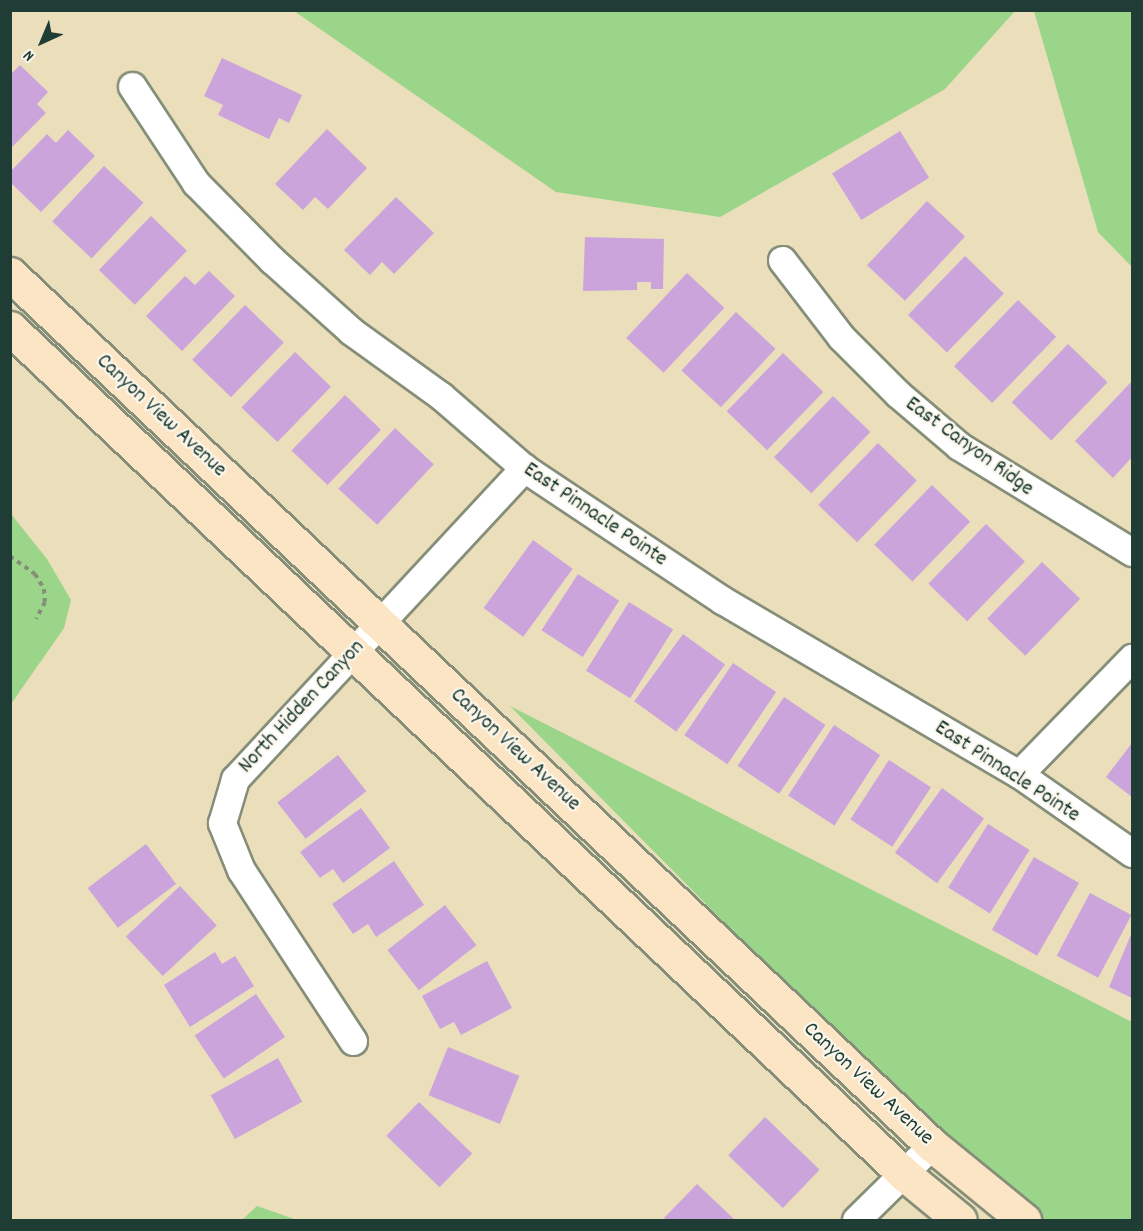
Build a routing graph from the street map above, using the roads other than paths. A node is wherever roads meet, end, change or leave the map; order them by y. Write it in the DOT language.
graph roads {
  1 [pos="132,86"];
  2 [pos="782,260"];
  3 [pos="10,274"];
  4 [pos="10,328"];
  5 [pos="524,468"];
  6 [pos="1132,552"];
  7 [pos="380,623"];
  8 [pos="353,652"];
  9 [pos="1132,658"];
  10 [pos="1019,774"];
  11 [pos="1132,853"];
  12 [pos="353,1041"];
  13 [pos="932,1145"];
  14 [pos="904,1174"];
  15 [pos="856,1221"];
  16 [pos="960,1221"];
  17 [pos="1024,1221"];
  1 -- 5 [label="street, East Pinnacle Pointe"];
  2 -- 6 [label="street, East Canyon Ridge"];
  3 -- 7 [label="street, Canyon View Avenue"];
  4 -- 8 [label="street, Canyon View Avenue"];
  5 -- 7 [label="street, North Hidden Canyon"];
  5 -- 10 [label="street, East Pinnacle Pointe"];
  7 -- 8 [label="street, North Hidden Canyon"];
  7 -- 13 [label="street, Canyon View Avenue"];
  8 -- 12 [label="street, North Hidden Canyon"];
  8 -- 14 [label="street, Canyon View Avenue"];
  9 -- 10 [label="street"];
  10 -- 11 [label="street, East Pinnacle Pointe"];
  13 -- 14 [label="street"];
  13 -- 17 [label="street, Canyon View Avenue"];
  14 -- 15 [label="street"];
  14 -- 16 [label="street, Canyon View Avenue"];
}
